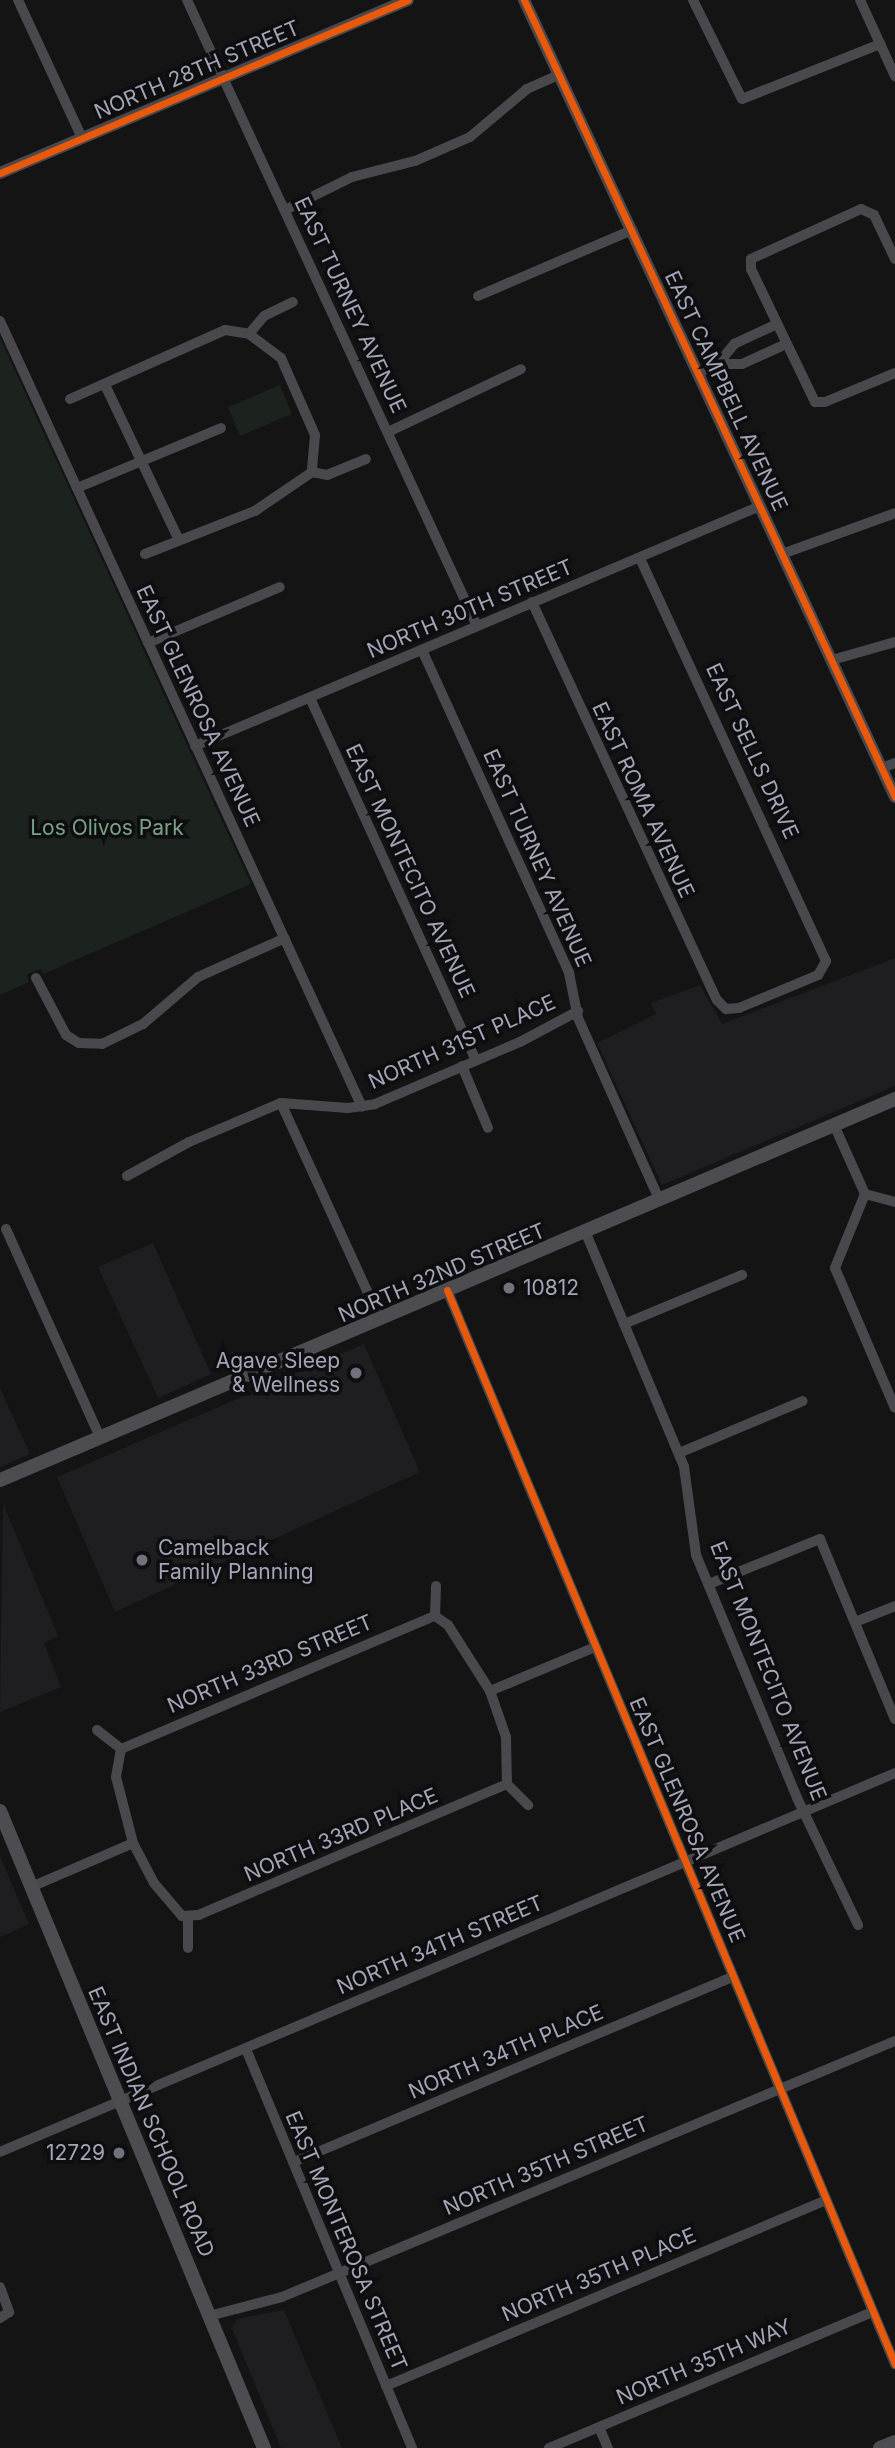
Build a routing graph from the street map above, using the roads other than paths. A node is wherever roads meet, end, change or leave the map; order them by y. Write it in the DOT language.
graph roads {
  1 [pos="18,0"];
  2 [pos="187,0"];
  3 [pos="408,0"];
  4 [pos="524,0"];
  5 [pos="694,0"];
  6 [pos="860,0"];
  7 [pos="880,44"];
  8 [pos="559,75"];
  9 [pos="895,76"];
  10 [pos="223,78"];
  11 [pos="82,138"];
  12 [pos="0,173"];
  13 [pos="285,210"];
  14 [pos="632,230"];
  15 [pos="895,259"];
  16 [pos="478,296"];
  17 [pos="293,302"];
  18 [pos="0,321"];
  19 [pos="777,324"];
  20 [pos="249,334"];
  21 [pos="745,339"];
  22 [pos="786,344"];
  23 [pos="754,358"];
  24 [pos="718,364"];
  25 [pos="521,369"];
  26 [pos="698,373"];
  27 [pos="895,373"];
  28 [pos="105,385"];
  29 [pos="70,399"];
  30 [pos="221,428"];
  31 [pos="388,432"];
  32 [pos="366,459"];
  33 [pos="141,461"];
  34 [pos="312,472"];
  35 [pos="77,488"];
  36 [pos="760,506"];
  37 [pos="895,513"];
  38 [pos="179,540"];
  39 [pos="145,554"];
  40 [pos="782,554"];
  41 [pos="640,558"];
  42 [pos="279,587"];
  43 [pos="531,602"];
  44 [pos="477,626"];
  45 [pos="895,642"];
  46 [pos="148,643"];
  47 [pos="422,650"];
  48 [pos="832,660"];
  49 [pos="310,698"];
  50 [pos="195,746"];
  51 [pos="895,762"];
  52 [pos="882,768"];
  53 [pos="895,797"];
  54 [pos="285,938"];
  55 [pos="36,978"];
  56 [pos="726,1009"];
  57 [pos="578,1011"];
  58 [pos="475,1060"];
  59 [pos="462,1066"];
  60 [pos="895,1099"];
  61 [pos="281,1103"];
  62 [pos="362,1107"];
  63 [pos="834,1125"];
  64 [pos="488,1128"];
  65 [pos="127,1177"];
  66 [pos="865,1194"];
  67 [pos="659,1199"];
  68 [pos="895,1202"];
  69 [pos="6,1229"];
  70 [pos="585,1231"];
  71 [pos="742,1275"];
  72 [pos="447,1290"];
  73 [pos="380,1318"];
  74 [pos="624,1324"];
  75 [pos="803,1401"];
  76 [pos="895,1408"];
  77 [pos="100,1437"];
  78 [pos="679,1453"];
  79 [pos="0,1480"];
  80 [pos="709,1584"];
  81 [pos="436,1586"];
  82 [pos="895,1606"];
  83 [pos="435,1616"];
  84 [pos="855,1622"];
  85 [pos="595,1647"];
  86 [pos="491,1691"];
  87 [pos="895,1719"];
  88 [pos="97,1730"];
  89 [pos="121,1749"];
  90 [pos="895,1773"];
  91 [pos="507,1784"];
  92 [pos="528,1805"];
  93 [pos="0,1811"];
  94 [pos="804,1811"];
  95 [pos="133,1843"];
  96 [pos="685,1862"];
  97 [pos="31,1887"];
  98 [pos="188,1918"];
  99 [pos="858,1925"];
  100 [pos="188,1948"];
  101 [pos="733,1977"];
  102 [pos="895,2041"];
  103 [pos="246,2049"];
  104 [pos="779,2088"];
  105 [pos="120,2102"];
  106 [pos="0,2152"];
  107 [pos="294,2162"];
  108 [pos="826,2200"];
  109 [pos="340,2274"];
  110 [pos="0,2287"];
  111 [pos="873,2312"];
  112 [pos="5,2315"];
  113 [pos="209,2316"];
  114 [pos="895,2364"];
  115 [pos="386,2386"];
  116 [pos="599,2427"];
  117 [pos="895,2442"];
  118 [pos="264,2448"];
  119 [pos="412,2448"];
  120 [pos="549,2448"];
  121 [pos="608,2448"];
  122 [pos="880,2448"];
  1 -- 11 [label="street"];
  2 -- 10 [label="street, EAST TURNEY AVENUE"];
  3 -- 10 [label="street, NORTH 28TH STREET"];
  4 -- 8 [label="street, EAST CAMPBELL AVENUE"];
  5 -- 7 [label="street"];
  6 -- 7 [label="street"];
  7 -- 9 [label="street"];
  8 -- 13 [label="street"];
  8 -- 14 [label="street, EAST CAMPBELL AVENUE"];
  10 -- 11 [label="street, NORTH 28TH STREET"];
  10 -- 13 [label="street, EAST TURNEY AVENUE"];
  11 -- 12 [label="street, NORTH 28TH STREET"];
  13 -- 31 [label="street, EAST TURNEY AVENUE"];
  14 -- 16 [label="street"];
  14 -- 26 [label="street, EAST CAMPBELL AVENUE"];
  15 -- 19 [label="street"];
  17 -- 20 [label="street"];
  18 -- 35 [label="street, EAST GLENROSA AVENUE"];
  19 -- 21 [label="street"];
  19 -- 22 [label="street"];
  20 -- 28 [label="street"];
  20 -- 34 [label="street"];
  21 -- 23 [label="street"];
  21 -- 24 [label="street"];
  22 -- 23 [label="street"];
  22 -- 27 [label="street"];
  23 -- 24 [label="street"];
  24 -- 26 [label="street"];
  25 -- 31 [label="street"];
  26 -- 36 [label="street, EAST CAMPBELL AVENUE"];
  28 -- 29 [label="street"];
  28 -- 33 [label="street"];
  30 -- 33 [label="street"];
  31 -- 44 [label="street, EAST TURNEY AVENUE"];
  32 -- 34 [label="street"];
  33 -- 35 [label="street"];
  33 -- 38 [label="street"];
  34 -- 38 [label="street"];
  35 -- 46 [label="street, EAST GLENROSA AVENUE"];
  36 -- 40 [label="street, EAST CAMPBELL AVENUE"];
  36 -- 41 [label="street, NORTH 30TH STREET"];
  37 -- 40 [label="street"];
  38 -- 39 [label="street"];
  40 -- 48 [label="street, EAST CAMPBELL AVENUE"];
  41 -- 43 [label="street, NORTH 30TH STREET"];
  41 -- 56 [label="street, EAST SELLS DRIVE"];
  42 -- 46 [label="street"];
  43 -- 44 [label="street, NORTH 30TH STREET"];
  43 -- 56 [label="street, EAST ROMA AVENUE"];
  44 -- 47 [label="street, NORTH 30TH STREET"];
  45 -- 48 [label="street"];
  46 -- 50 [label="street, EAST GLENROSA AVENUE"];
  47 -- 49 [label="street, NORTH 30TH STREET"];
  47 -- 57 [label="street, EAST TURNEY AVENUE"];
  48 -- 52 [label="street, EAST CAMPBELL AVENUE"];
  49 -- 50 [label="street, NORTH 30TH STREET"];
  49 -- 58 [label="street, EAST MONTECITO AVENUE"];
  50 -- 54 [label="street, EAST GLENROSA AVENUE"];
  51 -- 52 [label="street"];
  52 -- 53 [label="street, EAST CAMPBELL AVENUE"];
  54 -- 55 [label="street"];
  54 -- 62 [label="street, EAST GLENROSA AVENUE"];
  57 -- 58 [label="street, NORTH 31ST PLACE"];
  57 -- 67 [label="street, EAST TURNEY AVENUE"];
  58 -- 59 [label="street, NORTH 31ST PLACE"];
  59 -- 62 [label="street, NORTH 31ST PLACE"];
  59 -- 64 [label="street"];
  60 -- 63 [label="main road, NORTH 32ND STREET"];
  61 -- 62 [label="street, NORTH 31ST PLACE"];
  61 -- 65 [label="street, NORTH 31ST PLACE"];
  61 -- 73 [label="street"];
  63 -- 66 [label="street"];
  63 -- 67 [label="main road, NORTH 32ND STREET"];
  66 -- 68 [label="street"];
  66 -- 76 [label="street"];
  67 -- 70 [label="main road, NORTH 32ND STREET"];
  69 -- 77 [label="street"];
  70 -- 72 [label="main road, NORTH 32ND STREET"];
  70 -- 74 [label="street, EAST MONTECITO AVENUE"];
  71 -- 74 [label="street"];
  72 -- 73 [label="main road, NORTH 32ND STREET"];
  72 -- 85 [label="street, EAST GLENROSA AVENUE"];
  73 -- 77 [label="main road, NORTH 32ND STREET"];
  74 -- 78 [label="street, EAST MONTECITO AVENUE"];
  75 -- 78 [label="street"];
  77 -- 79 [label="main road, NORTH 32ND STREET"];
  78 -- 80 [label="street, EAST MONTECITO AVENUE"];
  80 -- 84 [label="street"];
  80 -- 94 [label="street, EAST MONTECITO AVENUE"];
  81 -- 83 [label="street"];
  82 -- 84 [label="street"];
  83 -- 86 [label="street"];
  83 -- 89 [label="street, NORTH 33RD STREET"];
  84 -- 87 [label="street"];
  85 -- 86 [label="street"];
  85 -- 96 [label="street, EAST GLENROSA AVENUE"];
  86 -- 91 [label="street"];
  88 -- 89 [label="street"];
  89 -- 95 [label="street"];
  90 -- 94 [label="street, NORTH 34TH STREET"];
  91 -- 92 [label="street"];
  91 -- 98 [label="street, NORTH 33RD PLACE"];
  93 -- 97 [label="main road, EAST INDIAN SCHOOL ROAD"];
  94 -- 96 [label="street, NORTH 34TH STREET"];
  94 -- 99 [label="street, EAST MONTECITO AVENUE"];
  95 -- 97 [label="street"];
  95 -- 98 [label="street"];
  96 -- 101 [label="street, EAST GLENROSA AVENUE"];
  96 -- 103 [label="street, NORTH 34TH STREET"];
  97 -- 105 [label="main road, EAST INDIAN SCHOOL ROAD"];
  98 -- 100 [label="street"];
  101 -- 104 [label="street, EAST GLENROSA AVENUE"];
  101 -- 107 [label="street, NORTH 34TH PLACE"];
  102 -- 104 [label="street, NORTH 35TH STREET"];
  103 -- 105 [label="street, NORTH 34TH STREET"];
  103 -- 107 [label="street, EAST MONTEROSA STREET"];
  104 -- 108 [label="street, EAST GLENROSA AVENUE"];
  104 -- 109 [label="street, NORTH 35TH STREET"];
  105 -- 106 [label="street, NORTH 34TH STREET"];
  105 -- 113 [label="main road, EAST INDIAN SCHOOL ROAD"];
  107 -- 109 [label="street, EAST MONTEROSA STREET"];
  108 -- 111 [label="street, EAST GLENROSA AVENUE"];
  108 -- 115 [label="street, NORTH 35TH PLACE"];
  109 -- 113 [label="street, NORTH 35TH STREET"];
  109 -- 115 [label="street, EAST MONTEROSA STREET"];
  110 -- 112 [label="street"];
  111 -- 114 [label="street, EAST GLENROSA AVENUE"];
  111 -- 116 [label="street, NORTH 35TH WAY"];
  113 -- 118 [label="main road, EAST INDIAN SCHOOL ROAD"];
  115 -- 119 [label="street, EAST MONTEROSA STREET"];
  116 -- 120 [label="street, NORTH 35TH WAY"];
  116 -- 121 [label="street"];
  117 -- 122 [label="main road"];
}
